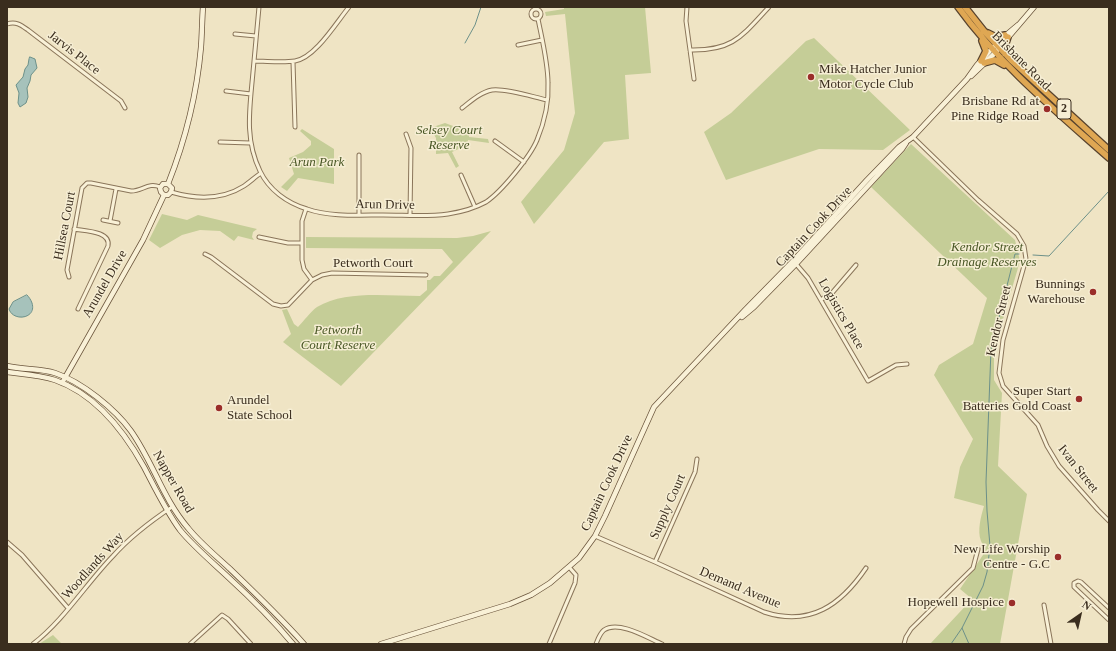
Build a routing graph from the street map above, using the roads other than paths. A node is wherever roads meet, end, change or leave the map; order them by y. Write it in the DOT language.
graph roads {
  1 [pos="203,7"];
  2 [pos="259,7"];
  3 [pos="349,7"];
  4 [pos="687,7"];
  5 [pos="769,7"];
  6 [pos="958,7"];
  7 [pos="965,7"];
  8 [pos="1034,7"];
  9 [pos="536,8"];
  10 [pos="538,19"];
  11 [pos="7,24"];
  12 [pos="235,34"];
  13 [pos="982,34"];
  14 [pos="256,36"];
  15 [pos="1007,36"];
  16 [pos="542,40"];
  17 [pos="518,45"];
  18 [pos="995,48"];
  19 [pos="690,50"];
  20 [pos="1006,55"];
  21 [pos="254,61"];
  22 [pos="293,62"];
  23 [pos="983,62"];
  24 [pos="1013,70"];
  25 [pos="694,79"];
  26 [pos="226,91"];
  27 [pos="251,94"];
  28 [pos="547,100"];
  29 [pos="125,108"];
  30 [pos="462,108"];
  31 [pos="295,127"];
  32 [pos="406,134"];
  33 [pos="913,137"];
  34 [pos="495,141"];
  35 [pos="220,142"];
  36 [pos="250,143"];
  37 [pos="1109,150"];
  38 [pos="360,155"];
  39 [pos="1109,158"];
  40 [pos="524,162"];
  41 [pos="261,173"];
  42 [pos="461,175"];
  43 [pos="168,184"];
  44 [pos="160,188"];
  45 [pos="116,189"];
  46 [pos="172,192"];
  47 [pos="164,195"];
  48 [pos="475,207"];
  49 [pos="306,209"];
  50 [pos="359,215"];
  51 [pos="410,216"];
  52 [pos="102,220"];
  53 [pos="110,221"];
  54 [pos="118,223"];
  55 [pos="74,229"];
  56 [pos="259,237"];
  57 [pos="301,243"];
  58 [pos="205,254"];
  59 [pos="795,262"];
  60 [pos="856,266"];
  61 [pos="426,275"];
  62 [pos="69,277"];
  63 [pos="312,280"];
  64 [pos="822,299"];
  65 [pos="78,309"];
  66 [pos="908,364"];
  67 [pos="7,366"];
  68 [pos="7,372"];
  69 [pos="65,377"];
  70 [pos="62,383"];
  71 [pos="1048,446"];
  72 [pos="696,459"];
  73 [pos="172,506"];
  74 [pos="167,510"];
  75 [pos="1109,521"];
  76 [pos="595,536"];
  77 [pos="7,542"];
  78 [pos="978,549"];
  79 [pos="655,562"];
  80 [pos="569,567"];
  81 [pos="866,568"];
  82 [pos="1044,605"];
  83 [pos="68,608"];
  84 [pos="1109,608"];
  85 [pos="1109,620"];
  86 [pos="32,644"];
  87 [pos="190,644"];
  88 [pos="251,644"];
  89 [pos="293,644"];
  90 [pos="304,644"];
  91 [pos="381,644"];
  92 [pos="549,644"];
  93 [pos="596,644"];
  94 [pos="662,644"];
  95 [pos="904,644"];
  96 [pos="1051,644"];
  1 -- 43 [label="main road"];
  2 -- 14 [label="street, Arun Drive"];
  3 -- 22 [label="street"];
  4 -- 19 [label="street"];
  5 -- 19 [label="street"];
  6 -- 13 [label="highway, Brisbane Road / 2"];
  7 -- 13 [label="highway, Brisbane Road / 2"];
  8 -- 15 [label="main road, Captain Cook Drive"];
  9 -- 10 [label="street"];
  9 -- 10 [label="street"];
  10 -- 16 [label="street, Arun Drive"];
  11 -- 29 [label="street, Jarvis Place"];
  12 -- 14 [label="street"];
  13 -- 15 [label="highway"];
  13 -- 18 [label="highway, Brisbane Road / 2"];
  13 -- 23 [label="highway"];
  14 -- 21 [label="street, Arun Drive"];
  15 -- 18 [label="main road, Captain Cook Drive"];
  15 -- 20 [label="highway"];
  16 -- 17 [label="street"];
  16 -- 28 [label="street, Arun Drive"];
  18 -- 20 [label="highway, Brisbane Road / 2"];
  18 -- 23 [label="main road, Captain Cook Drive"];
  18 -- 24 [label="highway, Brisbane Road / 2"];
  19 -- 25 [label="street"];
  20 -- 37 [label="highway, Brisbane Road / 2"];
  21 -- 22 [label="street"];
  21 -- 27 [label="street, Arun Drive"];
  22 -- 31 [label="street"];
  23 -- 24 [label="highway"];
  23 -- 33 [label="main road, Captain Cook Drive"];
  24 -- 39 [label="highway, Brisbane Road / 2"];
  26 -- 27 [label="street"];
  27 -- 36 [label="street, Arun Drive"];
  28 -- 30 [label="street"];
  28 -- 40 [label="street, Arun Drive"];
  32 -- 51 [label="street"];
  33 -- 59 [label="main road, Captain Cook Drive"];
  33 -- 71 [label="street, Kendor Street"];
  34 -- 40 [label="street"];
  35 -- 36 [label="street"];
  36 -- 41 [label="street, Arun Drive"];
  38 -- 50 [label="street"];
  40 -- 48 [label="street, Arun Drive"];
  41 -- 46 [label="street"];
  41 -- 49 [label="street, Arun Drive"];
  42 -- 48 [label="street"];
  43 -- 44 [label="main road"];
  43 -- 46 [label="main road"];
  44 -- 45 [label="street, Hillsea Court"];
  44 -- 47 [label="main road"];
  45 -- 53 [label="street"];
  45 -- 55 [label="street, Hillsea Court"];
  46 -- 47 [label="main road"];
  47 -- 69 [label="main road, Arundel Drive"];
  48 -- 51 [label="street, Arun Drive"];
  49 -- 50 [label="street, Arun Drive"];
  49 -- 57 [label="street"];
  50 -- 51 [label="street, Arun Drive"];
  52 -- 53 [label="street"];
  53 -- 54 [label="street"];
  55 -- 62 [label="street, Hillsea Court"];
  55 -- 65 [label="street"];
  56 -- 57 [label="street"];
  57 -- 63 [label="street"];
  58 -- 63 [label="street, Petworth Court"];
  59 -- 64 [label="street, Logistics Place"];
  59 -- 76 [label="main road, Captain Cook Drive"];
  60 -- 64 [label="street"];
  61 -- 63 [label="street, Petworth Court"];
  64 -- 66 [label="street, Logistics Place"];
  67 -- 69 [label="main road, Napper Road"];
  68 -- 70 [label="main road, Napper Road"];
  69 -- 70 [label="main road, Arundel Drive"];
  69 -- 73 [label="main road, Napper Road"];
  70 -- 74 [label="main road, Napper Road"];
  71 -- 75 [label="street, Ivan Street"];
  72 -- 79 [label="street, Supply Court"];
  73 -- 74 [label="street, Woodlands Way"];
  73 -- 90 [label="main road, Napper Road"];
  74 -- 83 [label="street, Woodlands Way"];
  74 -- 89 [label="main road, Napper Road"];
  76 -- 79 [label="street, Demand Avenue"];
  76 -- 80 [label="main road, Captain Cook Drive"];
  77 -- 83 [label="street"];
  78 -- 95 [label="street"];
  79 -- 81 [label="street, Demand Avenue"];
  80 -- 91 [label="main road, Captain Cook Drive"];
  80 -- 92 [label="street"];
  82 -- 96 [label="street"];
  83 -- 86 [label="street, Woodlands Way"];
  84 -- 85 [label="street"];
  87 -- 88 [label="street"];
  93 -- 94 [label="street"];
}
